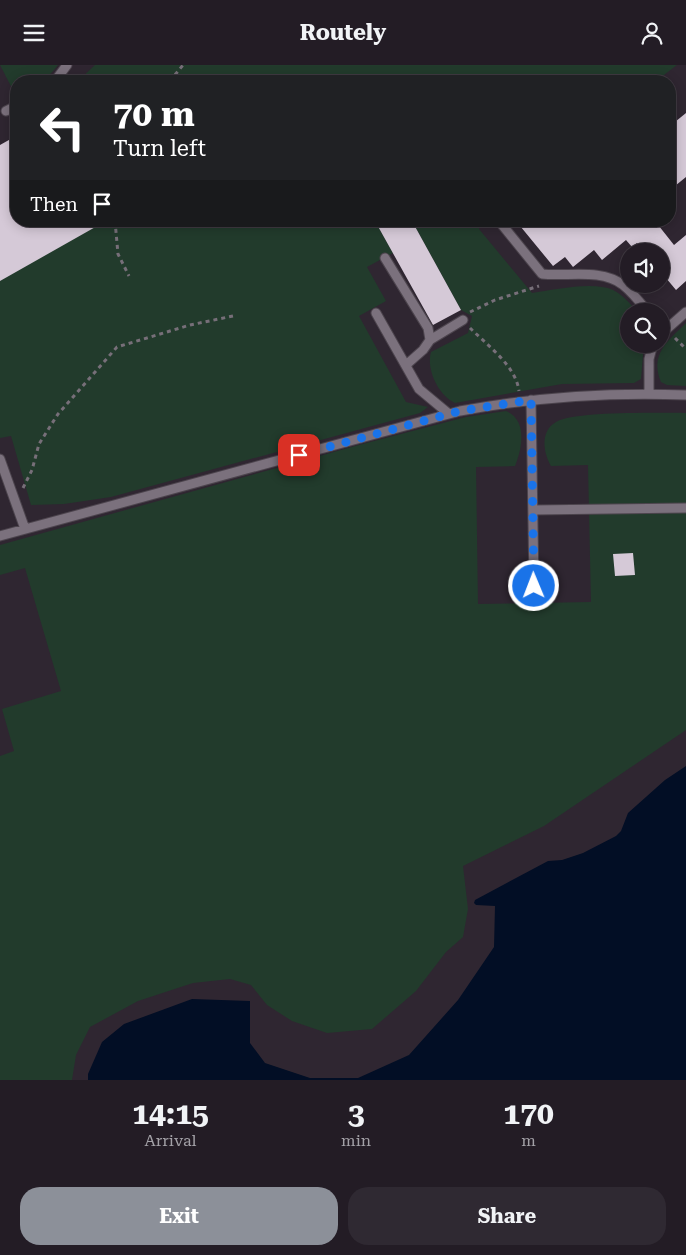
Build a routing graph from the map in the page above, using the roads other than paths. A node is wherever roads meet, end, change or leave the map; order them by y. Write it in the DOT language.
graph roads {
  1 [pos="10,109"];
  2 [pos="6,111"];
  3 [pos="504,227"];
  4 [pos="385,258"];
  5 [pos="640,303"];
  6 [pos="686,312"];
  7 [pos="376,313"];
  8 [pos="463,320"];
  9 [pos="670,325"];
  10 [pos="430,340"];
  11 [pos="651,353"];
  12 [pos="406,365"];
  13 [pos="649,394"];
  14 [pos="686,395"];
  15 [pos="531,400"];
  16 [pos="449,414"];
  17 [pos="0,459"];
  18 [pos="686,508"];
  19 [pos="533,510"];
  20 [pos="26,529"];
  21 [pos="0,536"];
  22 [pos="534,586"];
  1 -- 2 [label="lane"];
  3 -- 5 [label="lane"];
  4 -- 10 [label="lane"];
  6 -- 9 [label="lane"];
  7 -- 12 [label="lane"];
  8 -- 10 [label="lane"];
  10 -- 12 [label="lane"];
  11 -- 13 [label="lane"];
  12 -- 16 [label="lane"];
  13 -- 14 [label="lane"];
  13 -- 15 [label="lane"];
  15 -- 16 [label="lane"];
  15 -- 19 [label="lane"];
  16 -- 20 [label="lane"];
  17 -- 20 [label="lane"];
  18 -- 19 [label="lane"];
  19 -- 22 [label="lane"];
  20 -- 21 [label="lane"];
}
